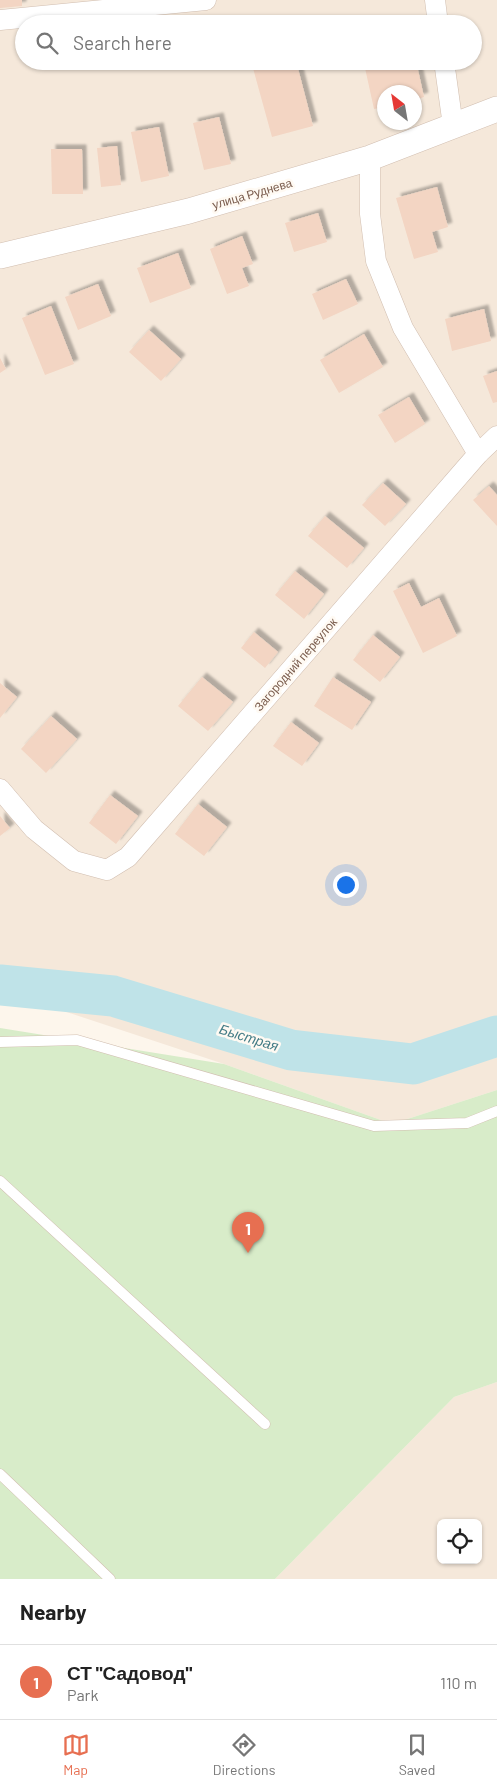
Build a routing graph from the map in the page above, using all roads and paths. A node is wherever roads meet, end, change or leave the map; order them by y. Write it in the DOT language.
graph roads {
  1 [pos="206,0"];
  2 [pos="435,0"];
  3 [pos="52,15"];
  4 [pos="437,15"];
  5 [pos="15,19"];
  6 [pos="0,20"];
  7 [pos="445,70"];
  8 [pos="497,110"];
  9 [pos="453,126"];
  10 [pos="370,158"];
  11 [pos="0,256"];
  12 [pos="497,436"];
  13 [pos="478,454"];
  14 [pos="0,789"];
  15 [pos="0,1042"];
  16 [pos="497,1110"];
  17 [pos="0,1181"];
  18 [pos="265,1424"];
  19 [pos="0,1474"];
  20 [pos="110,1579"];
  1 -- 3 [label="street"];
  2 -- 4 [label="street"];
  5 -- 6 [label="street"];
  7 -- 9 [label="street"];
  8 -- 9 [label="street, улица Руднева"];
  9 -- 10 [label="street, улица Руднева"];
  10 -- 11 [label="street, улица Руднева"];
  10 -- 13 [label="street"];
  12 -- 13 [label="street, Загородний переулок"];
  13 -- 14 [label="street, Загородний переулок"];
  15 -- 16 [label="lane"];
  17 -- 18 [label="lane"];
  19 -- 20 [label="lane"];
}
